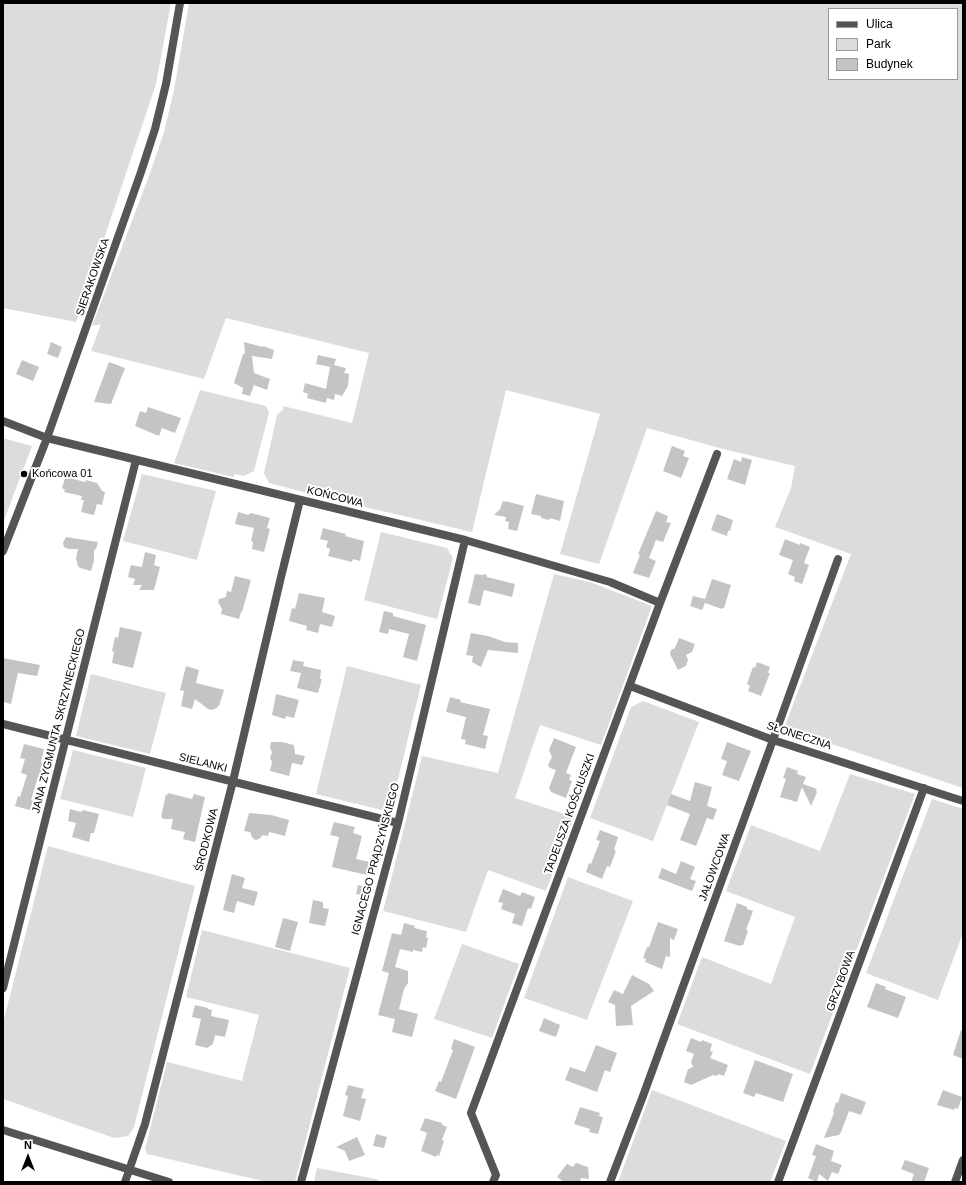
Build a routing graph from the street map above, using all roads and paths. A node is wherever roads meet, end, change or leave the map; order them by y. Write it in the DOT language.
graph roads {
  1 [pos="180,3"];
  2 [pos="3,421"];
  3 [pos="47,438"];
  4 [pos="717,454"];
  5 [pos="136,460"];
  6 [pos="300,500"];
  7 [pos="465,540"];
  8 [pos="3,552"];
  9 [pos="838,559"];
  10 [pos="660,603"];
  11 [pos="630,686"];
  12 [pos="3,724"];
  13 [pos="65,740"];
  14 [pos="773,740"];
  15 [pos="233,782"];
  16 [pos="924,788"];
  17 [pos="963,801"];
  18 [pos="398,823"];
  19 [pos="3,988"];
  20 [pos="3,1130"];
  21 [pos="963,1160"];
  22 [pos="130,1169"];
  23 [pos="125,1182"];
  24 [pos="169,1182"];
  25 [pos="301,1182"];
  26 [pos="493,1182"];
  27 [pos="610,1182"];
  28 [pos="778,1182"];
  29 [pos="955,1182"];
  1 -- 3 [label="street, SIERAKOWSKA"];
  2 -- 3 [label="street, KOŃCOWA"];
  3 -- 5 [label="street, KOŃCOWA"];
  3 -- 8 [label="street, SIERAKOWSKA"];
  4 -- 10 [label="street, TADEUSZA KOŚCIUSZKI"];
  5 -- 6 [label="street, KOŃCOWA"];
  5 -- 13 [label="street, JANA ZYGMUNTA SKRZYNECKIEGO"];
  6 -- 7 [label="street, KOŃCOWA"];
  6 -- 15 [label="street, ŚRODKOWA"];
  7 -- 10 [label="street, KOŃCOWA"];
  7 -- 18 [label="street, IGNACEGO PRĄDZYŃSKIEGO"];
  9 -- 14 [label="street, JAŁOWCOWA"];
  10 -- 11 [label="street, TADEUSZA KOŚCIUSZKI"];
  11 -- 14 [label="street, SŁONECZNA"];
  11 -- 26 [label="street, TADEUSZA KOŚCIUSZKI"];
  12 -- 13 [label="street, SIELANKI"];
  13 -- 15 [label="street, SIELANKI"];
  13 -- 19 [label="street, JANA ZYGMUNTA SKRZYNECKIEGO"];
  14 -- 16 [label="street, SŁONECZNA"];
  14 -- 27 [label="street, JAŁOWCOWA"];
  15 -- 18 [label="street, SIELANKI"];
  15 -- 22 [label="street, ŚRODKOWA"];
  16 -- 17 [label="street, SŁONECZNA"];
  16 -- 28 [label="street, GRZYBOWA"];
  18 -- 25 [label="street, IGNACEGO PRĄDZYŃSKIEGO"];
  20 -- 22 [label="street"];
  21 -- 29 [label="street"];
  22 -- 23 [label="street, ŚRODKOWA"];
  22 -- 24 [label="street"];
}
